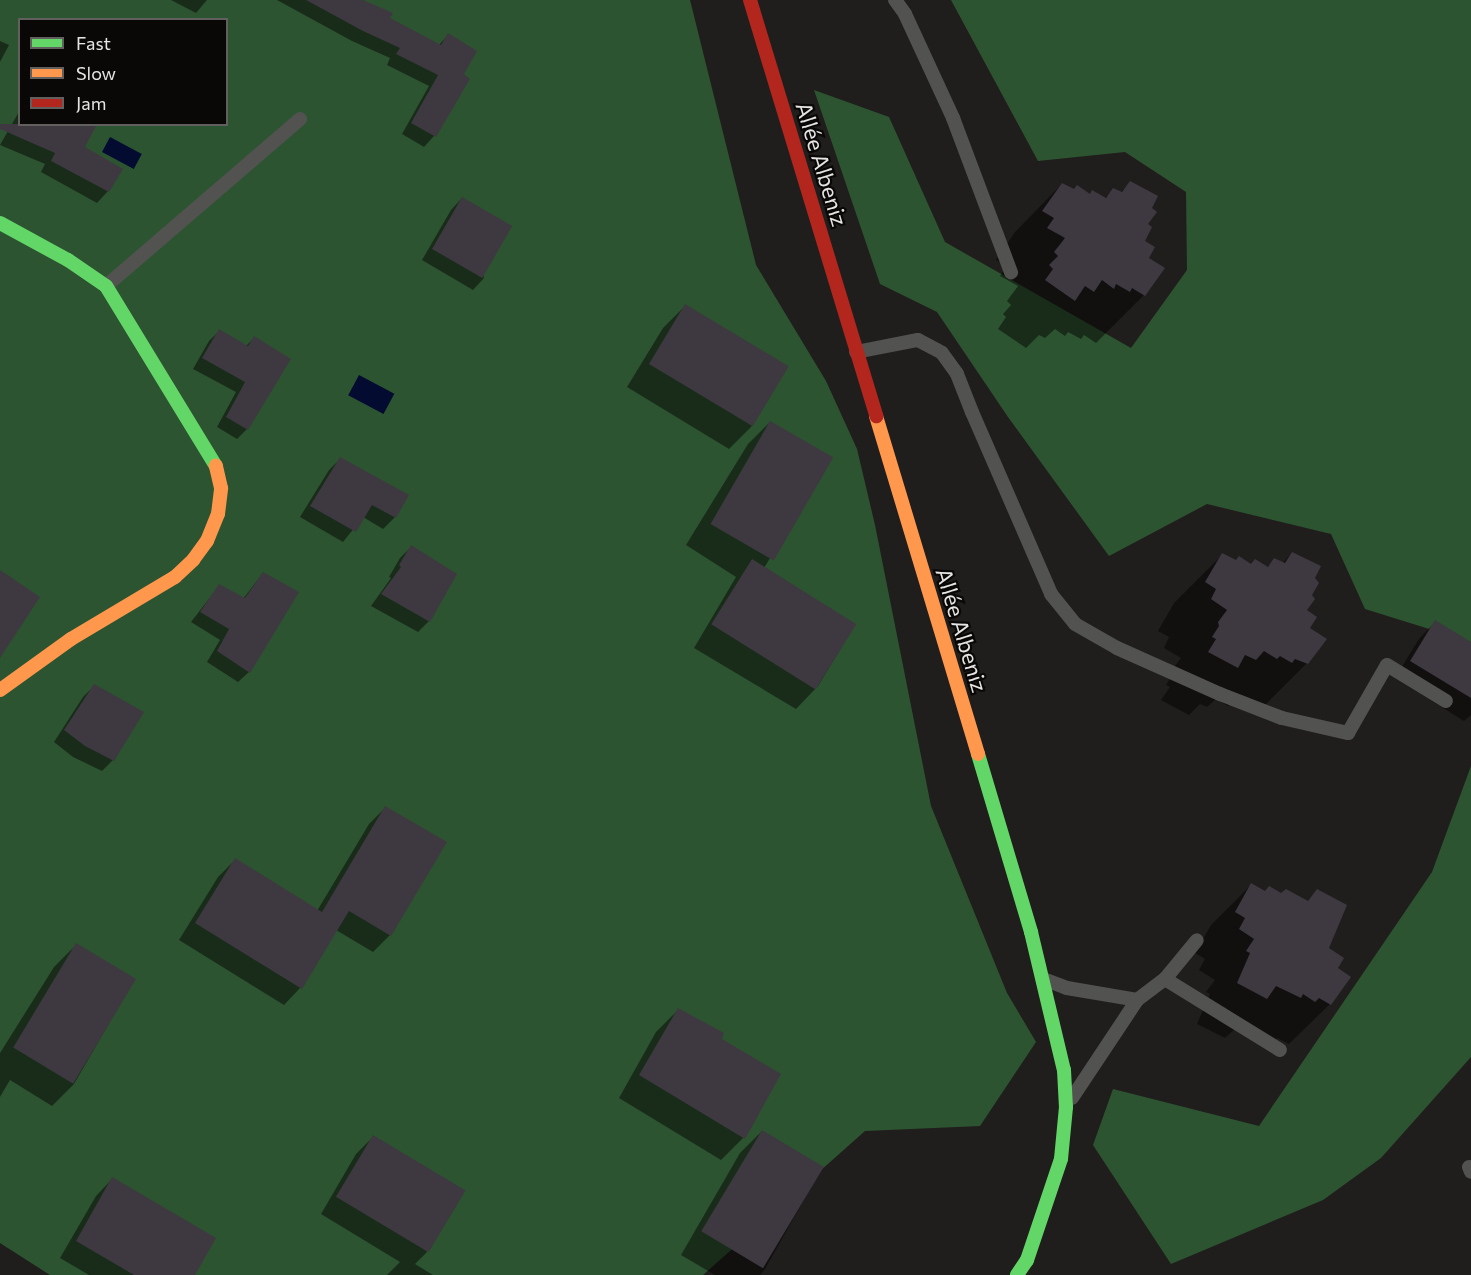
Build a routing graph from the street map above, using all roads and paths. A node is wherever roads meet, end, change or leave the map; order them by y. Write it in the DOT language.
graph roads {
  1 [pos="750,0"];
  2 [pos="895,0"];
  3 [pos="300,119"];
  4 [pos="0,223"];
  5 [pos="1011,272"];
  6 [pos="106,286"];
  7 [pos="856,352"];
  8 [pos="0,690"];
  9 [pos="1446,701"];
  10 [pos="1197,940"];
  11 [pos="1043,979"];
  12 [pos="1165,979"];
  13 [pos="1137,1000"];
  14 [pos="1280,1050"];
  15 [pos="1066,1107"];
  16 [pos="1017,1275"];
  1 -- 7 [label="street, Allée Albeniz"];
  2 -- 5 [label="lane"];
  3 -- 6 [label="lane"];
  4 -- 6 [label="street"];
  6 -- 8 [label="street"];
  7 -- 9 [label="lane"];
  7 -- 11 [label="street, Allée Albeniz"];
  10 -- 12 [label="lane"];
  11 -- 13 [label="lane"];
  11 -- 15 [label="street, Allée Albeniz"];
  12 -- 13 [label="lane"];
  12 -- 14 [label="lane"];
  13 -- 15 [label="lane"];
  15 -- 16 [label="street, Allée Albeniz"];
}
